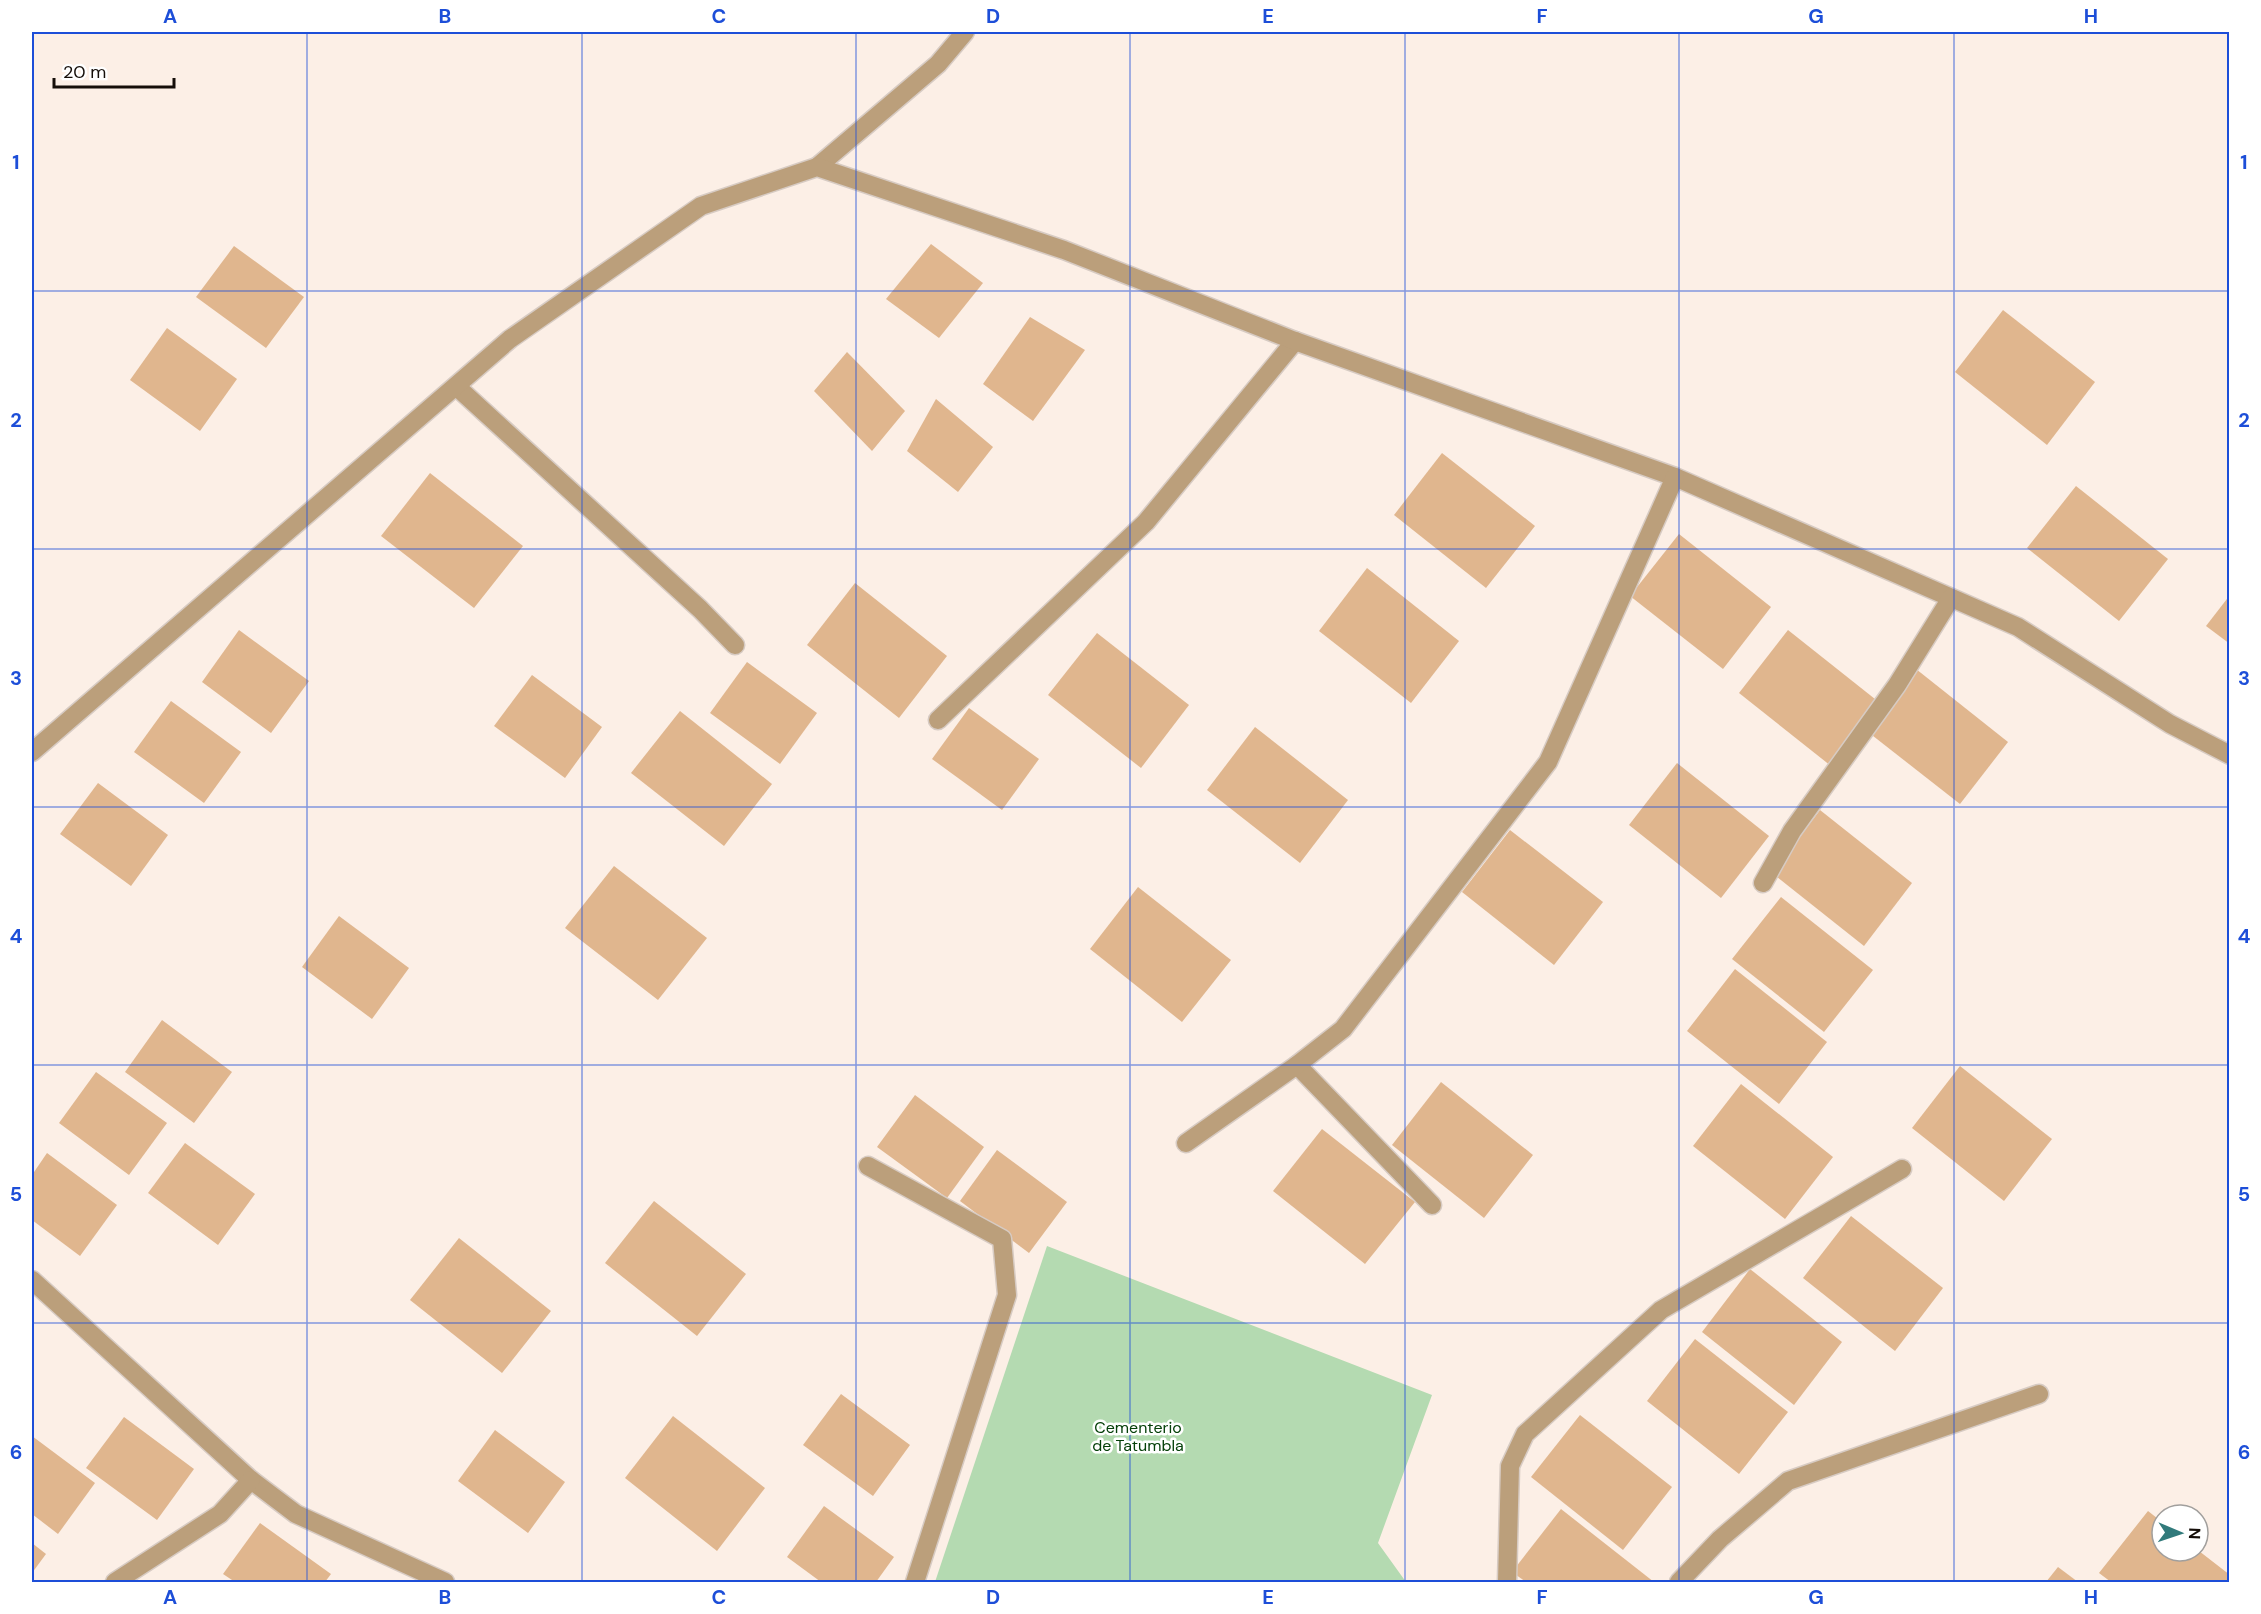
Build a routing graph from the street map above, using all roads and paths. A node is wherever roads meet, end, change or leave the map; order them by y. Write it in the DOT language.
graph roads {
  1 [pos="965,32"];
  2 [pos="817,167"];
  3 [pos="1295,341"];
  4 [pos="457,387"];
  5 [pos="1675,477"];
  6 [pos="1951,598"];
  7 [pos="735,645"];
  8 [pos="938,720"];
  9 [pos="32,752"];
  10 [pos="2229,754"];
  11 [pos="1763,883"];
  12 [pos="1297,1065"];
  13 [pos="1186,1143"];
  14 [pos="868,1166"];
  15 [pos="1902,1169"];
  16 [pos="1432,1205"];
  17 [pos="32,1280"];
  18 [pos="2038,1394"];
  19 [pos="251,1480"];
  20 [pos="115,1582"];
  21 [pos="445,1582"];
  22 [pos="915,1582"];
  23 [pos="1507,1582"];
  24 [pos="1679,1582"];
  1 -- 2 [label="street"];
  2 -- 3 [label="street"];
  2 -- 4 [label="street"];
  3 -- 5 [label="street"];
  3 -- 8 [label="street"];
  4 -- 7 [label="street"];
  4 -- 9 [label="street"];
  5 -- 6 [label="street"];
  5 -- 12 [label="street"];
  6 -- 10 [label="street"];
  6 -- 11 [label="street"];
  12 -- 13 [label="street"];
  12 -- 16 [label="street"];
  14 -- 22 [label="street"];
  15 -- 23 [label="street"];
  17 -- 19 [label="street"];
  18 -- 24 [label="street"];
  19 -- 20 [label="street"];
  19 -- 21 [label="street"];
}
